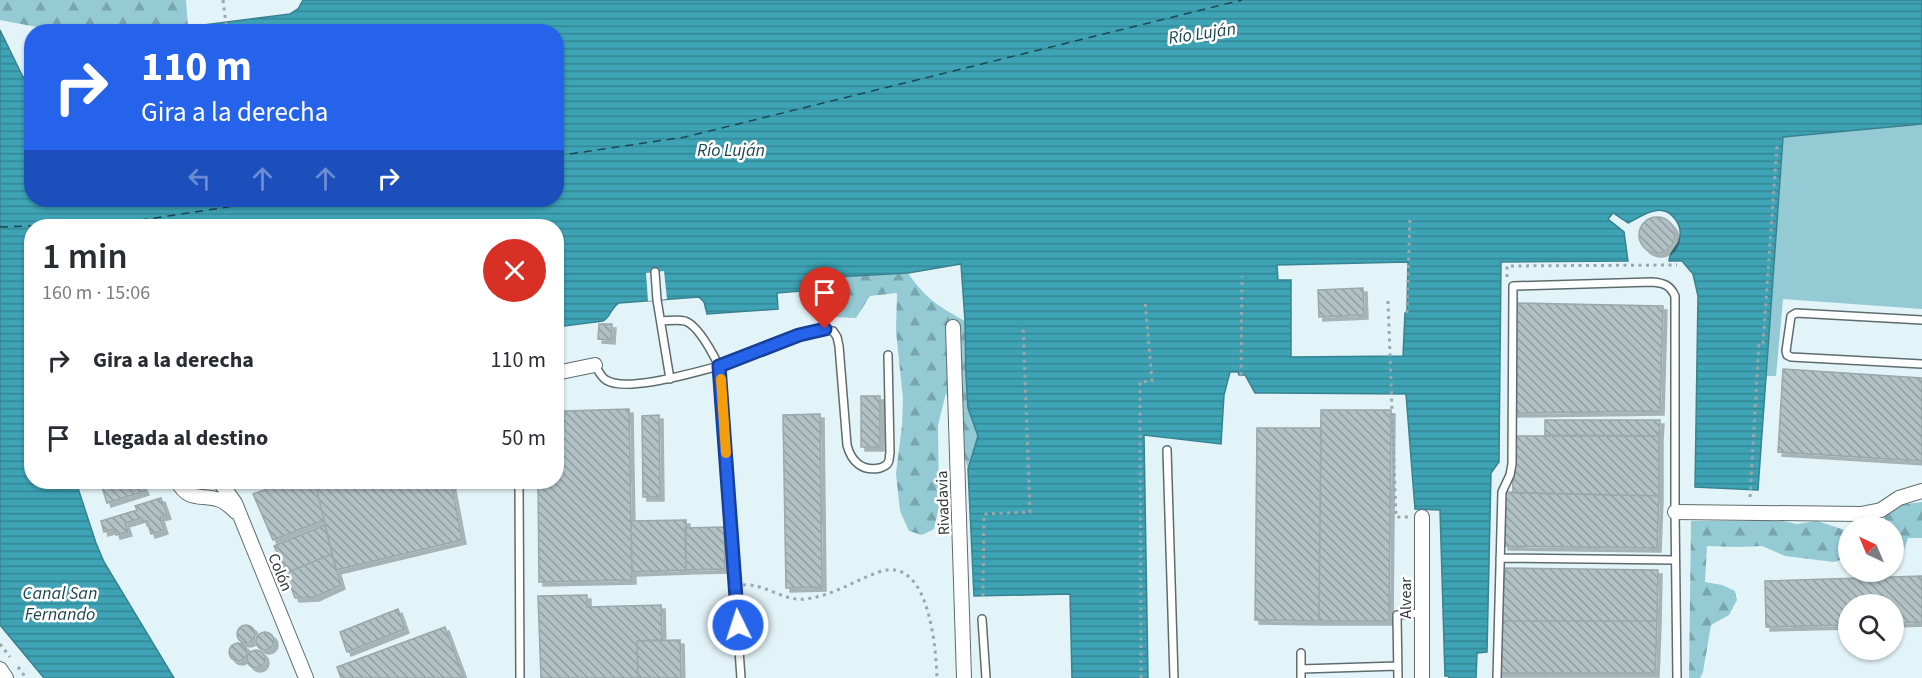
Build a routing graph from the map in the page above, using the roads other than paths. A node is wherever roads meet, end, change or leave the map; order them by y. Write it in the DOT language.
graph roads {
  1 [pos="655,272"];
  2 [pos="1922,320"];
  3 [pos="660,321"];
  4 [pos="953,327"];
  5 [pos="888,355"];
  6 [pos="1922,364"];
  7 [pos="595,365"];
  8 [pos="719,366"];
  9 [pos="564,371"];
  10 [pos="670,379"];
  11 [pos="1167,450"];
  12 [pos="182,489"];
  13 [pos="214,489"];
  14 [pos="224,489"];
  15 [pos="519,489"];
  16 [pos="1922,491"];
  17 [pos="203,496"];
  18 [pos="1675,512"];
  19 [pos="241,518"];
  20 [pos="1422,518"];
  21 [pos="1500,558"];
  22 [pos="1675,560"];
  23 [pos="1422,613"];
  24 [pos="982,619"];
  25 [pos="1301,653"];
  26 [pos="1398,666"];
  27 [pos="0,669"];
  28 [pos="1301,669"];
  29 [pos="6,678"];
  30 [pos="306,678"];
  31 [pos="520,678"];
  32 [pos="741,678"];
  33 [pos="964,678"];
  34 [pos="986,678"];
  35 [pos="1174,678"];
  36 [pos="1301,678"];
  37 [pos="1398,678"];
  38 [pos="1422,678"];
  39 [pos="1497,678"];
  40 [pos="1677,678"];
  1 -- 3 [label="lane"];
  2 -- 6 [label="lane"];
  3 -- 8 [label="lane"];
  3 -- 10 [label="lane"];
  4 -- 33 [label="street, Rivadavia"];
  5 -- 8 [label="lane"];
  7 -- 9 [label="street"];
  7 -- 10 [label="lane"];
  8 -- 10 [label="lane"];
  8 -- 32 [label="lane"];
  11 -- 35 [label="lane"];
  12 -- 17 [label="street"];
  13 -- 17 [label="street"];
  14 -- 19 [label="street, Colón"];
  15 -- 31 [label="lane"];
  16 -- 18 [label="street"];
  17 -- 19 [label="street"];
  18 -- 21 [label="lane"];
  18 -- 22 [label="lane"];
  19 -- 30 [label="street, Colón"];
  20 -- 23 [label="street, Alvear"];
  21 -- 22 [label="lane"];
  21 -- 39 [label="lane"];
  22 -- 40 [label="lane"];
  23 -- 26 [label="lane"];
  23 -- 38 [label="street, Alvear"];
  24 -- 34 [label="lane"];
  25 -- 28 [label="lane"];
  26 -- 28 [label="lane"];
  26 -- 37 [label="lane"];
  27 -- 29 [label="street"];
  28 -- 36 [label="lane"];
}
